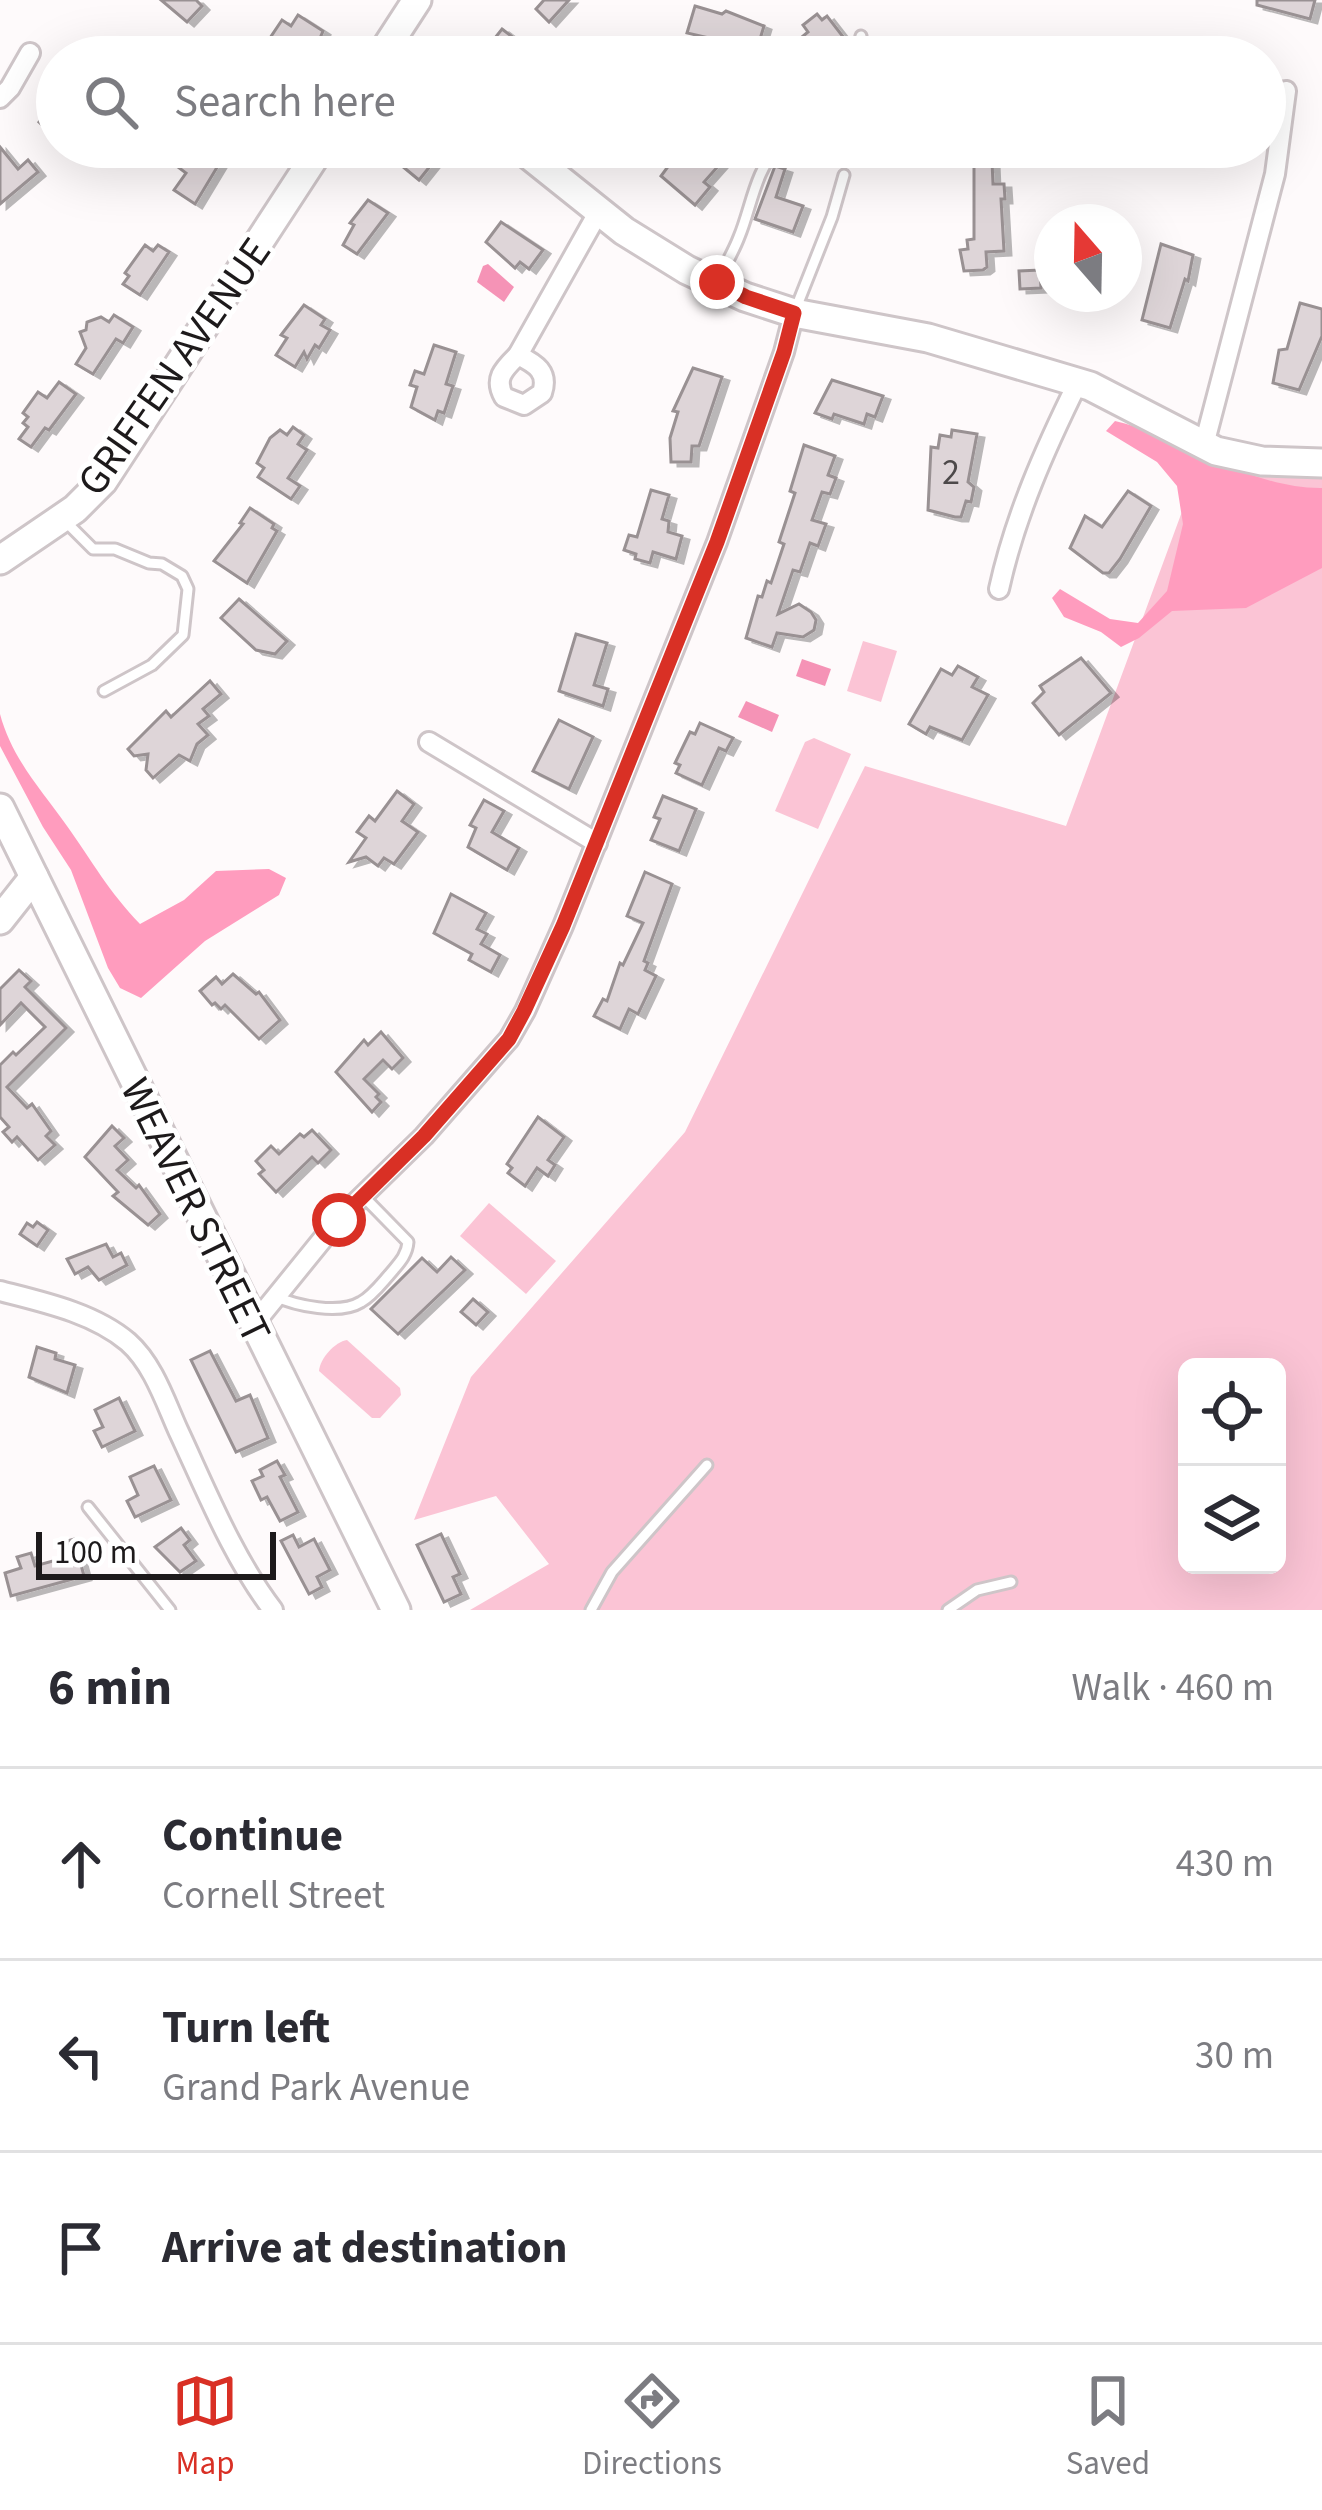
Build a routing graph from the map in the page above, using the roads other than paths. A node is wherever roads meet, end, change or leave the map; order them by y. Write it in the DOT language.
graph roads {
  1 [pos="417,0"];
  2 [pos="400,36"];
  3 [pos="30,53"];
  4 [pos="0,98"];
  5 [pos="307,168"];
  6 [pos="545,168"];
  7 [pos="766,168"];
  8 [pos="1276,168"];
  9 [pos="844,175"];
  10 [pos="599,211"];
  11 [pos="717,282"];
  12 [pos="794,313"];
  13 [pos="518,355"];
  14 [pos="1078,382"];
  15 [pos="1204,445"];
  16 [pos="1322,463"];
  17 [pos="62,518"];
  18 [pos="0,560"];
  19 [pos="999,589"];
  20 [pos="104,691"];
  21 [pos="429,742"];
  22 [pos="0,809"];
  23 [pos="597,843"];
  24 [pos="34,877"];
  25 [pos="0,920"];
  26 [pos="363,1196"];
  27 [pos="0,1291"];
  28 [pos="275,1296"];
  29 [pos="253,1325"];
  30 [pos="707,1465"];
  31 [pos="88,1508"];
  32 [pos="1011,1582"];
  33 [pos="170,1610"];
  34 [pos="273,1610"];
  35 [pos="396,1610"];
  36 [pos="591,1610"];
  37 [pos="948,1610"];
  1 -- 2 [label="street"];
  3 -- 4 [label="street"];
  5 -- 17 [label="street, GRIFFEN AVENUE"];
  6 -- 10 [label="street"];
  7 -- 11 [label="lane"];
  8 -- 15 [label="street"];
  9 -- 12 [label="lane"];
  10 -- 11 [label="street"];
  10 -- 13 [label="street"];
  11 -- 12 [label="street"];
  12 -- 14 [label="street"];
  12 -- 23 [label="street"];
  14 -- 15 [label="street"];
  14 -- 19 [label="street"];
  15 -- 16 [label="street"];
  17 -- 18 [label="street, GRIFFEN AVENUE"];
  17 -- 20 [label="lane"];
  21 -- 23 [label="street"];
  22 -- 24 [label="street, WEAVER STREET"];
  23 -- 26 [label="street"];
  24 -- 25 [label="street"];
  24 -- 29 [label="street, WEAVER STREET"];
  26 -- 28 [label="street"];
  26 -- 28 [label="lane"];
  27 -- 34 [label="street"];
  28 -- 29 [label="street"];
  29 -- 35 [label="street, WEAVER STREET"];
  30 -- 36 [label="lane"];
  31 -- 33 [label="lane"];
  32 -- 37 [label="lane"];
}
